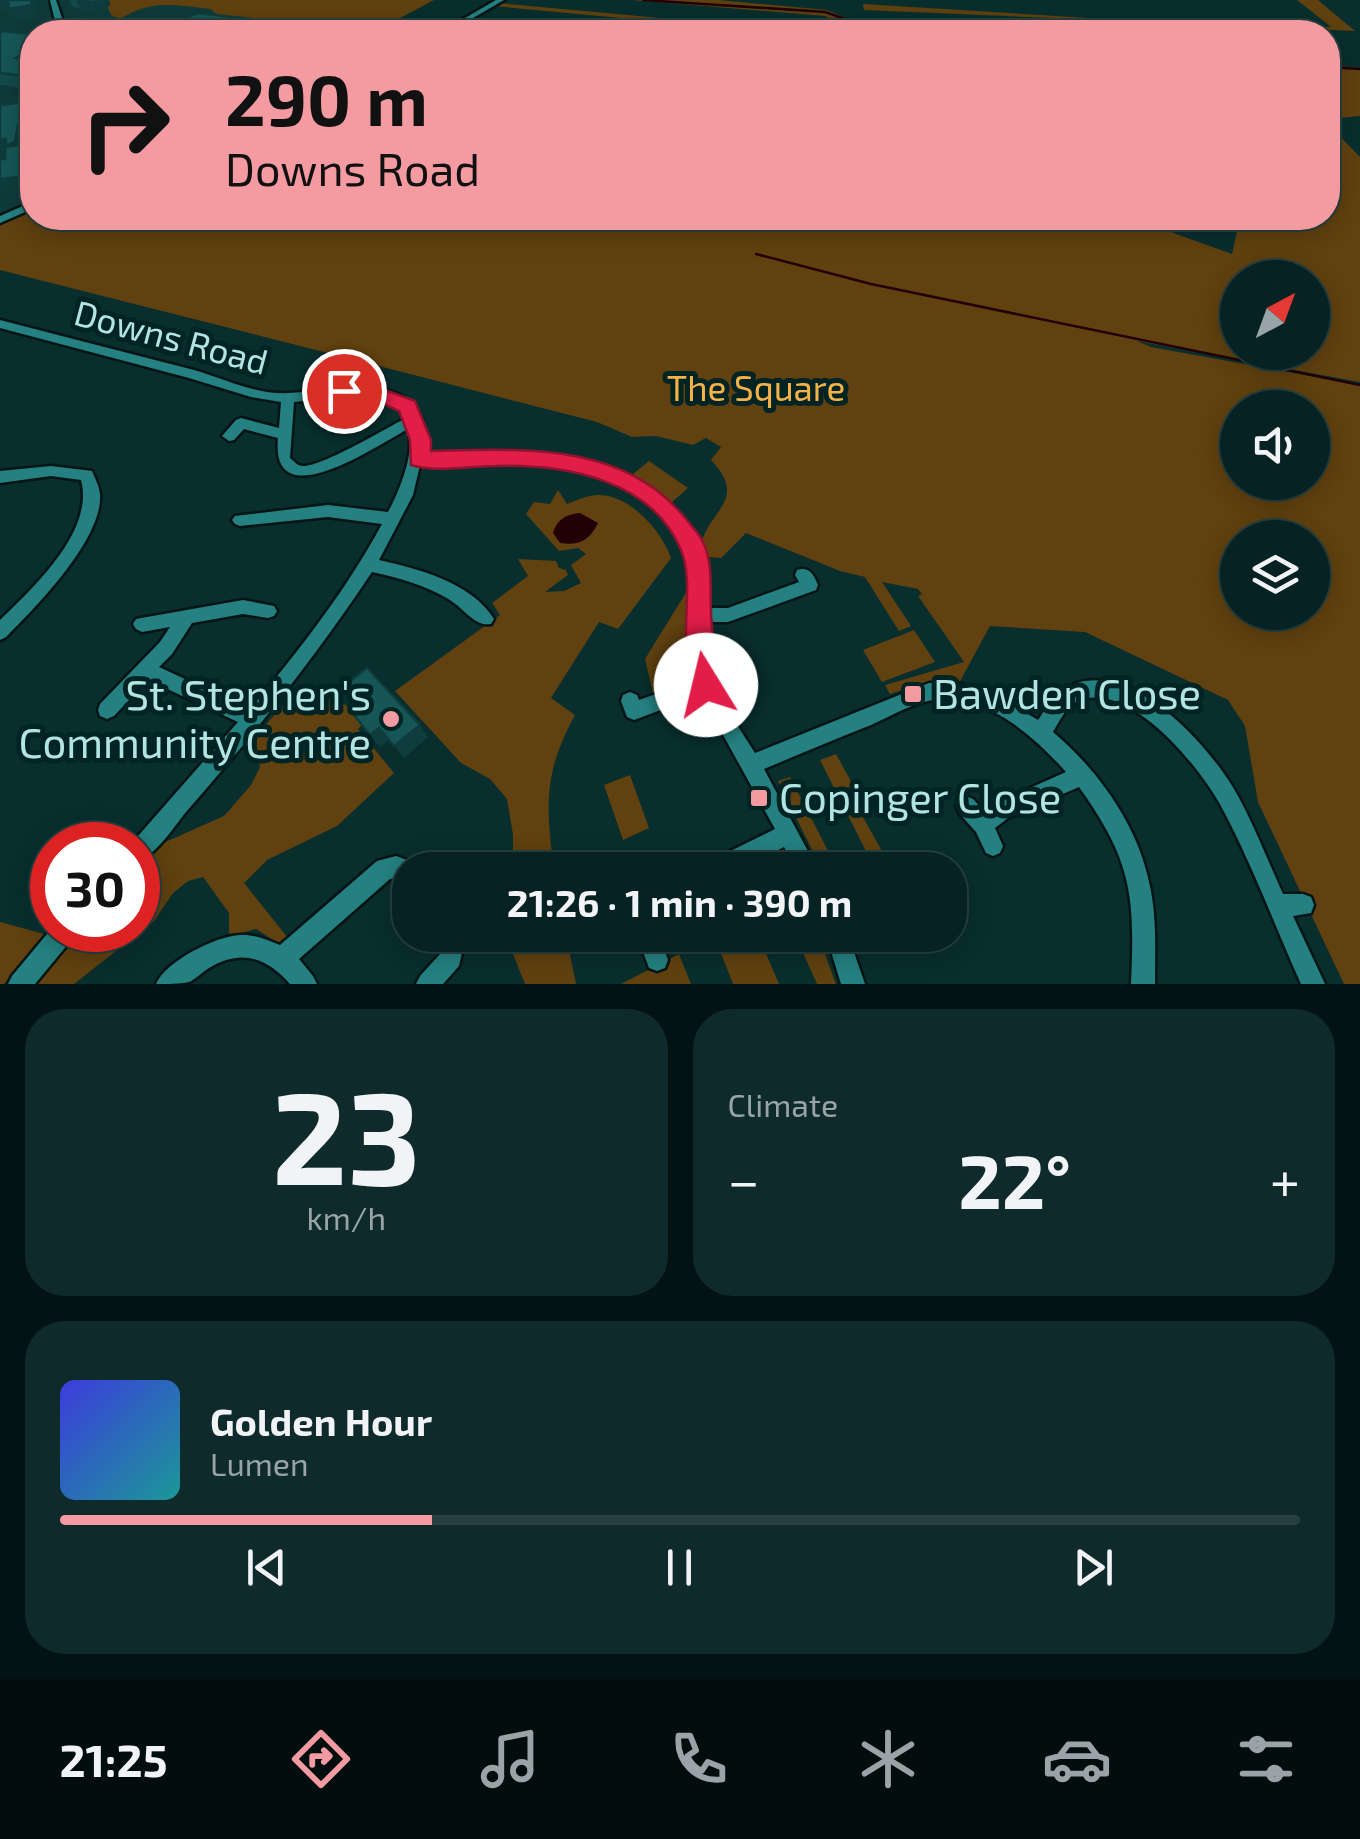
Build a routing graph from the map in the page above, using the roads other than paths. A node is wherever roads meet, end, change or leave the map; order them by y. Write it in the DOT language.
graph roads {
  1 [pos="500,0"];
  2 [pos="466,20"];
  3 [pos="0,324"];
  4 [pos="288,398"];
  5 [pos="415,419"];
  6 [pos="285,431"];
  7 [pos="229,436"];
  8 [pos="419,460"];
  9 [pos="0,478"];
  10 [pos="246,518"];
  11 [pos="392,518"];
  12 [pos="366,564"];
  13 [pos="803,575"];
  14 [pos="260,611"];
  15 [pos="484,614"];
  16 [pos="698,615"];
  17 [pos="186,618"];
  18 [pos="142,624"];
  19 [pos="0,632"];
  20 [pos="146,670"];
  21 [pos="706,685"];
  22 [pos="630,701"];
  23 [pos="110,702"];
  24 [pos="250,719"];
  25 [pos="1042,733"];
  26 [pos="751,764"];
  27 [pos="1081,776"];
  28 [pos="966,806"];
  29 [pos="983,825"];
  30 [pos="160,827"];
  31 [pos="788,834"];
  32 [pos="994,846"];
  33 [pos="752,852"];
  34 [pos="798,852"];
  35 [pos="392,868"];
  36 [pos="1277,905"];
  37 [pos="1303,905"];
  38 [pos="46,952"];
  39 [pos="452,952"];
  40 [pos="655,952"];
  41 [pos="843,952"];
  42 [pos="283,958"];
  43 [pos="658,960"];
  44 [pos="20,984"];
  45 [pos="168,984"];
  46 [pos="305,984"];
  47 [pos="428,984"];
  48 [pos="853,984"];
  49 [pos="1143,984"];
  50 [pos="1313,984"];
  1 -- 2 [label="street"];
  3 -- 4 [label="street, Downs Road"];
  4 -- 5 [label="street, Downs Road"];
  4 -- 6 [label="street"];
  5 -- 6 [label="street"];
  5 -- 8 [label="street"];
  6 -- 7 [label="street"];
  8 -- 11 [label="street"];
  8 -- 16 [label="street"];
  9 -- 19 [label="street"];
  10 -- 11 [label="street"];
  11 -- 12 [label="street"];
  12 -- 15 [label="street"];
  12 -- 24 [label="street"];
  13 -- 16 [label="street"];
  14 -- 17 [label="street"];
  16 -- 21 [label="street"];
  17 -- 18 [label="street"];
  17 -- 20 [label="street"];
  20 -- 23 [label="street"];
  20 -- 24 [label="street"];
  21 -- 22 [label="street"];
  21 -- 26 [label="street"];
  24 -- 30 [label="street"];
  25 -- 26 [label="street"];
  25 -- 27 [label="street"];
  25 -- 36 [label="street"];
  26 -- 31 [label="street"];
  27 -- 29 [label="street"];
  27 -- 49 [label="street"];
  28 -- 29 [label="street"];
  29 -- 32 [label="street"];
  31 -- 33 [label="street"];
  31 -- 34 [label="street"];
  35 -- 42 [label="street"];
  36 -- 37 [label="street"];
  36 -- 50 [label="street"];
  38 -- 44 [label="street"];
  39 -- 47 [label="street"];
  40 -- 43 [label="street"];
  41 -- 48 [label="street"];
  42 -- 45 [label="street"];
  42 -- 46 [label="street"];
}
